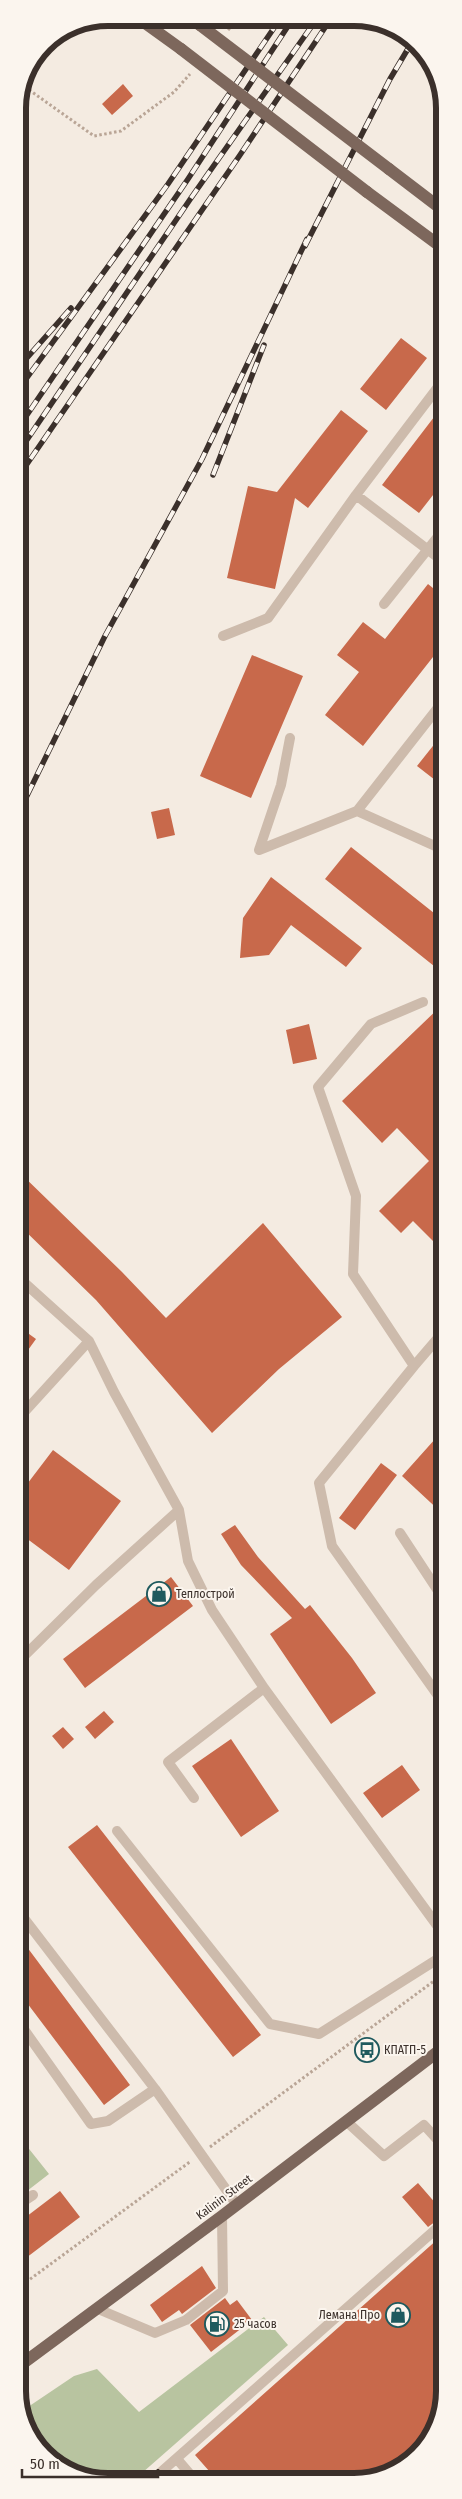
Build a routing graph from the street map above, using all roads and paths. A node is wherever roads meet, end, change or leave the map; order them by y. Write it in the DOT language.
graph roads {
  1 [pos="149,26"];
  2 [pos="200,26"];
  3 [pos="232,26"];
  4 [pos="225,34"];
  5 [pos="193,70"];
  6 [pos="29,90"];
  7 [pos="436,205"];
  8 [pos="436,243"];
  9 [pos="436,390"];
  10 [pos="356,495"];
  11 [pos="436,539"];
  12 [pos="428,549"];
  13 [pos="436,556"];
  14 [pos="384,604"];
  15 [pos="223,636"];
  16 [pos="436,710"];
  17 [pos="290,738"];
  18 [pos="357,811"];
  19 [pos="436,843"];
  20 [pos="423,1002"];
  21 [pos="26,1284"];
  22 [pos="436,1340"];
  23 [pos="89,1341"];
  24 [pos="414,1366"];
  25 [pos="26,1411"];
  26 [pos="179,1510"];
  27 [pos="400,1533"];
  28 [pos="436,1588"];
  29 [pos="26,1654"];
  30 [pos="264,1688"];
  31 [pos="436,1693"];
  32 [pos="194,1798"];
  33 [pos="117,1831"];
  34 [pos="26,1921"];
  35 [pos="436,1924"];
  36 [pos="436,1960"];
  37 [pos="436,1979"];
  38 [pos="26,2032"];
  39 [pos="436,2052"];
  40 [pos="155,2089"];
  41 [pos="346,2121"];
  42 [pos="436,2138"];
  43 [pos="200,2154"];
  44 [pos="33,2195"];
  45 [pos="26,2200"];
  46 [pos="237,2205"];
  47 [pos="222,2216"];
  48 [pos="436,2229"];
  49 [pos="26,2282"];
  50 [pos="98,2309"];
  51 [pos="26,2360"];
  52 [pos="176,2458"];
  53 [pos="160,2473"];
  54 [pos="189,2473"];
  1 -- 8 [label="main road, bridge"];
  2 -- 7 [label="main road, bridge"];
  3 -- 4 [label="path"];
  5 -- 6 [label="path"];
  9 -- 10 [label="lane"];
  10 -- 12 [label="lane"];
  10 -- 15 [label="lane"];
  11 -- 12 [label="lane"];
  12 -- 13 [label="lane"];
  12 -- 14 [label="lane"];
  16 -- 18 [label="lane"];
  17 -- 18 [label="lane"];
  18 -- 19 [label="lane"];
  20 -- 24 [label="lane"];
  21 -- 23 [label="lane"];
  22 -- 24 [label="lane"];
  23 -- 25 [label="lane"];
  23 -- 26 [label="lane"];
  24 -- 31 [label="lane"];
  26 -- 29 [label="lane"];
  26 -- 30 [label="lane"];
  27 -- 28 [label="lane"];
  30 -- 32 [label="lane"];
  30 -- 35 [label="lane"];
  33 -- 36 [label="lane"];
  34 -- 40 [label="lane"];
  37 -- 43 [label="path"];
  38 -- 40 [label="lane"];
  39 -- 41 [label="main road, Kalinin Street"];
  40 -- 43 [label="lane"];
  41 -- 42 [label="lane"];
  41 -- 46 [label="main road, Kalinin Street"];
  43 -- 46 [label="lane"];
  43 -- 49 [label="path"];
  44 -- 45 [label="lane"];
  46 -- 47 [label="main road, Kalinin Street"];
  47 -- 50 [label="main road, Kalinin Street"];
  47 -- 50 [label="lane"];
  48 -- 52 [label="lane"];
  50 -- 51 [label="main road, Kalinin Street"];
  52 -- 53 [label="lane"];
  52 -- 54 [label="lane"];
}
